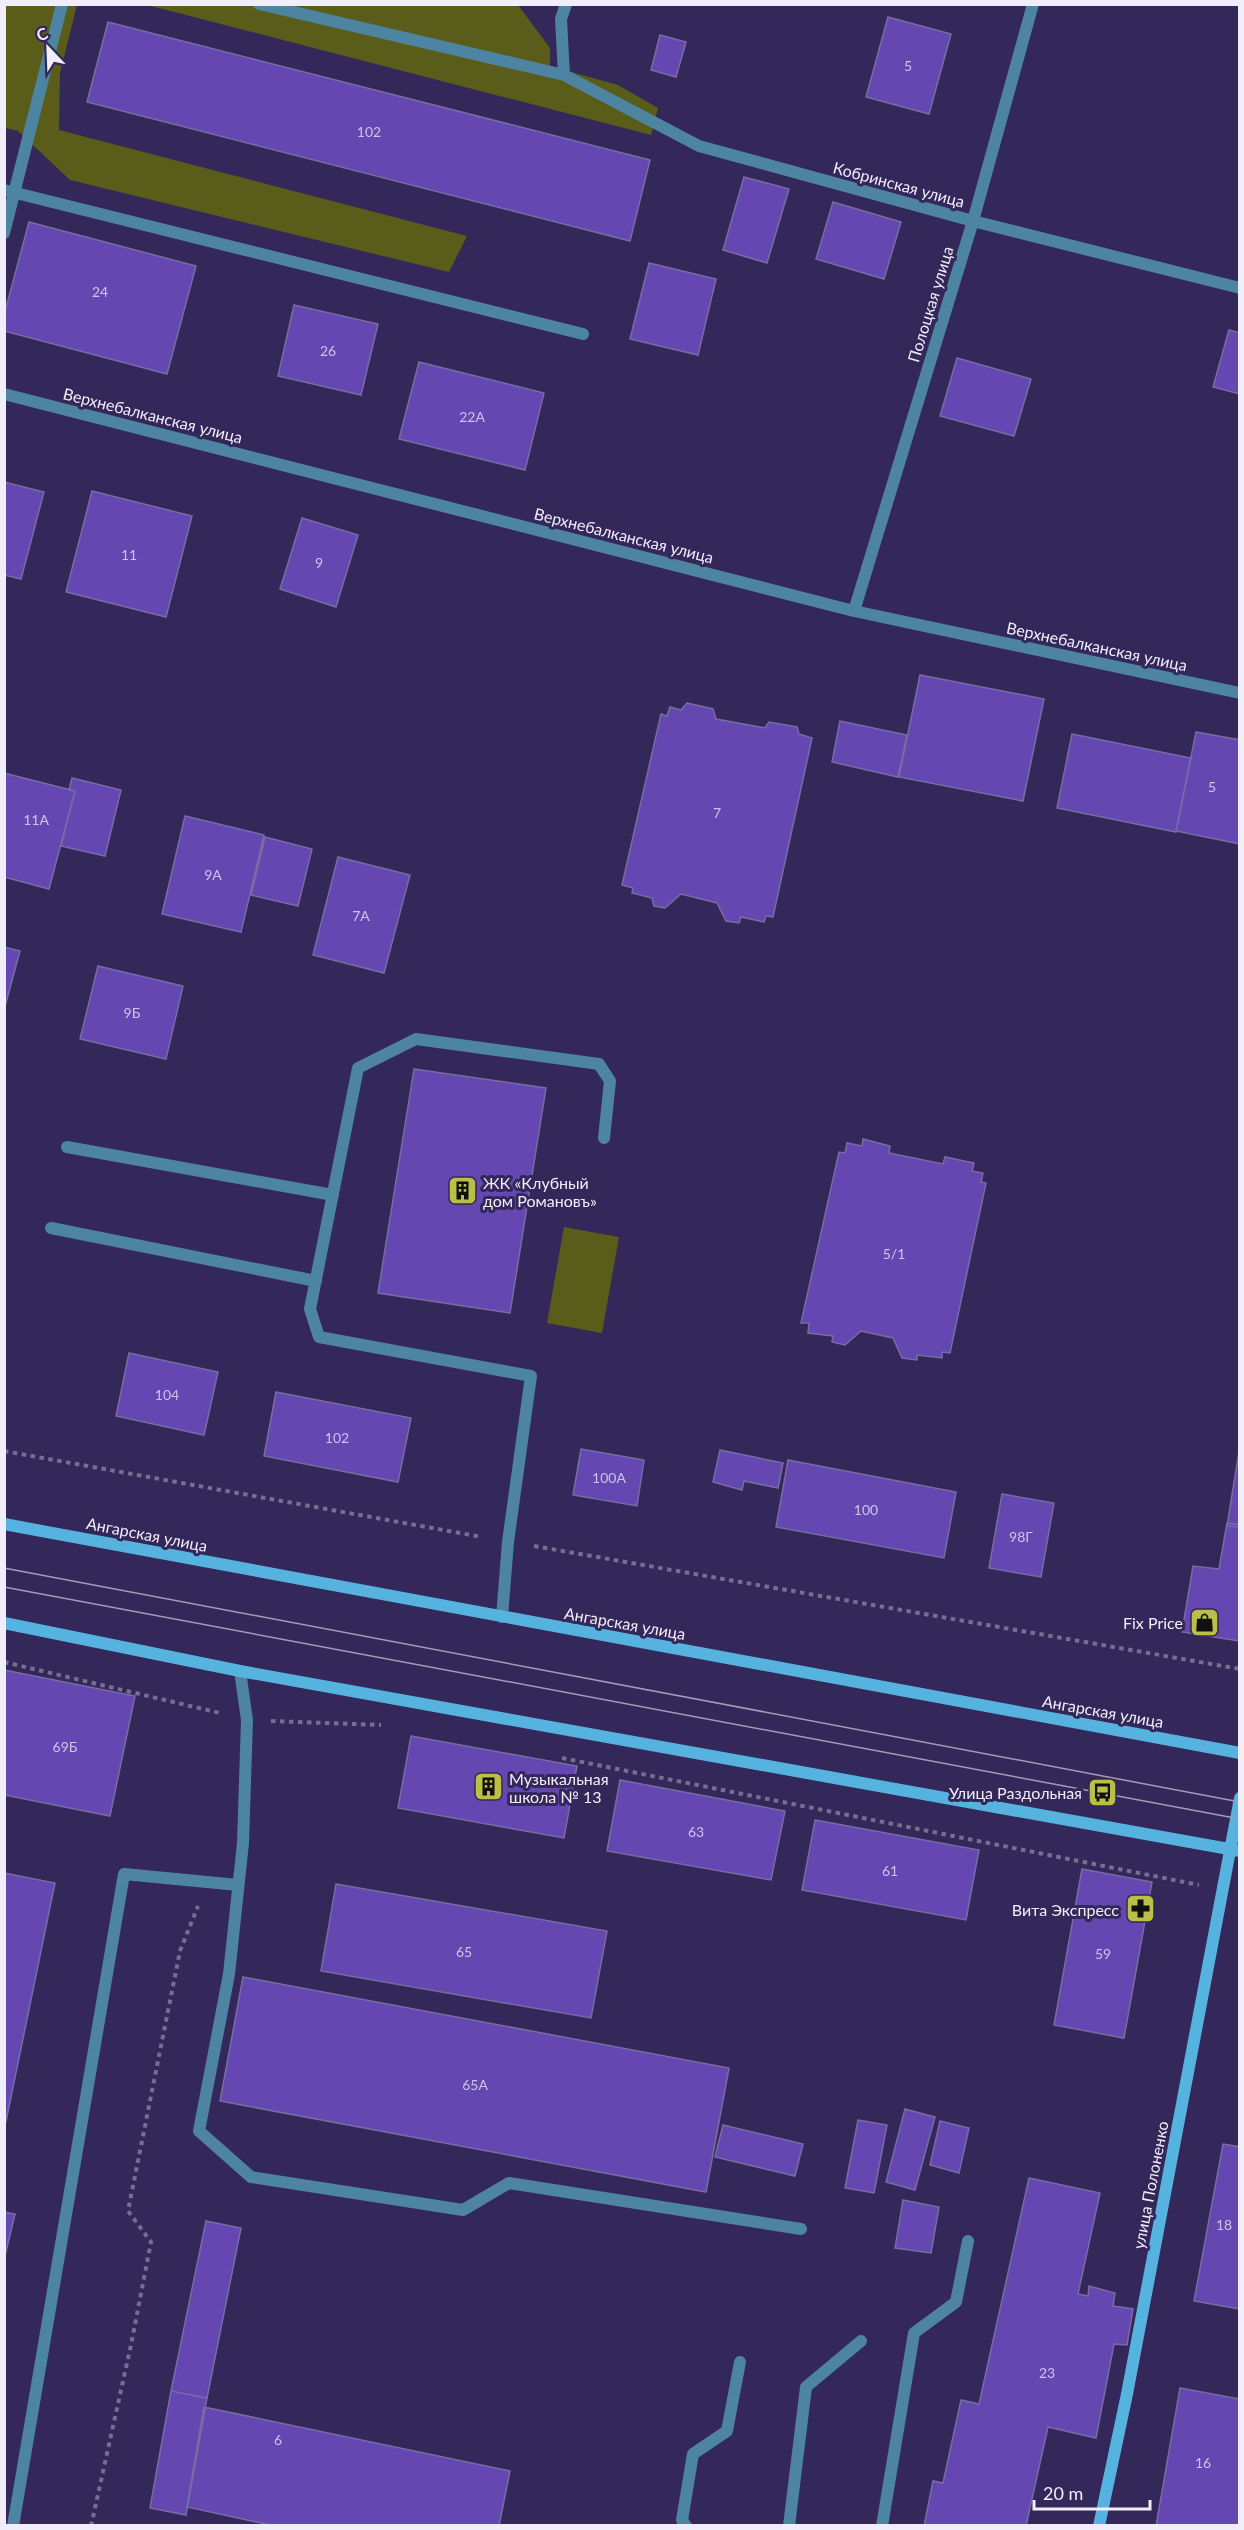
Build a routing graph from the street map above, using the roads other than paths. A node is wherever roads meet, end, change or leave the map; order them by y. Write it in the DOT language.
graph roads {
  1 [pos="62,4"];
  2 [pos="259,4"];
  3 [pos="566,4"];
  4 [pos="1033,4"];
  5 [pos="564,75"];
  6 [pos="10,191"];
  7 [pos="973,221"];
  8 [pos="4,232"];
  9 [pos="1239,288"];
  10 [pos="583,334"];
  11 [pos="4,394"];
  12 [pos="854,611"];
  13 [pos="1239,693"];
  14 [pos="604,1138"];
  15 [pos="66,1147"];
  16 [pos="333,1195"];
  17 [pos="51,1228"];
  18 [pos="316,1281"];
  19 [pos="4,1524"];
  20 [pos="502,1617"];
  21 [pos="4,1623"];
  22 [pos="240,1671"];
  23 [pos="1239,1753"];
  24 [pos="1239,1798"];
  25 [pos="1235,1851"];
  26 [pos="238,1885"];
  27 [pos="801,2229"];
  28 [pos="968,2241"];
  29 [pos="861,2341"];
  30 [pos="740,2362"];
  31 [pos="12,2526"];
  32 [pos="686,2526"];
  33 [pos="789,2526"];
  34 [pos="882,2526"];
  35 [pos="1099,2526"];
  1 -- 6 [label="street"];
  2 -- 5 [label="street, Кобринская улица"];
  3 -- 5 [label="street"];
  4 -- 7 [label="street, Полоцкая улица"];
  5 -- 7 [label="street, Кобринская улица"];
  6 -- 8 [label="street"];
  6 -- 10 [label="street"];
  7 -- 9 [label="street, Кобринская улица"];
  7 -- 12 [label="street, Полоцкая улица"];
  11 -- 12 [label="street, Верхнебалканская улица"];
  12 -- 13 [label="street, Верхнебалканская улица"];
  14 -- 16 [label="street"];
  15 -- 16 [label="street"];
  16 -- 18 [label="street"];
  17 -- 18 [label="street"];
  18 -- 20 [label="street"];
  19 -- 20 [label="main road, Ангарская улица"];
  20 -- 23 [label="main road, Ангарская улица"];
  21 -- 22 [label="main road"];
  22 -- 25 [label="main road"];
  22 -- 26 [label="street"];
  24 -- 25 [label="main road, улица Полоненко"];
  25 -- 35 [label="main road, улица Полоненко"];
  26 -- 27 [label="street"];
  26 -- 31 [label="street"];
  28 -- 34 [label="street"];
  29 -- 33 [label="street"];
  30 -- 32 [label="street"];
}
